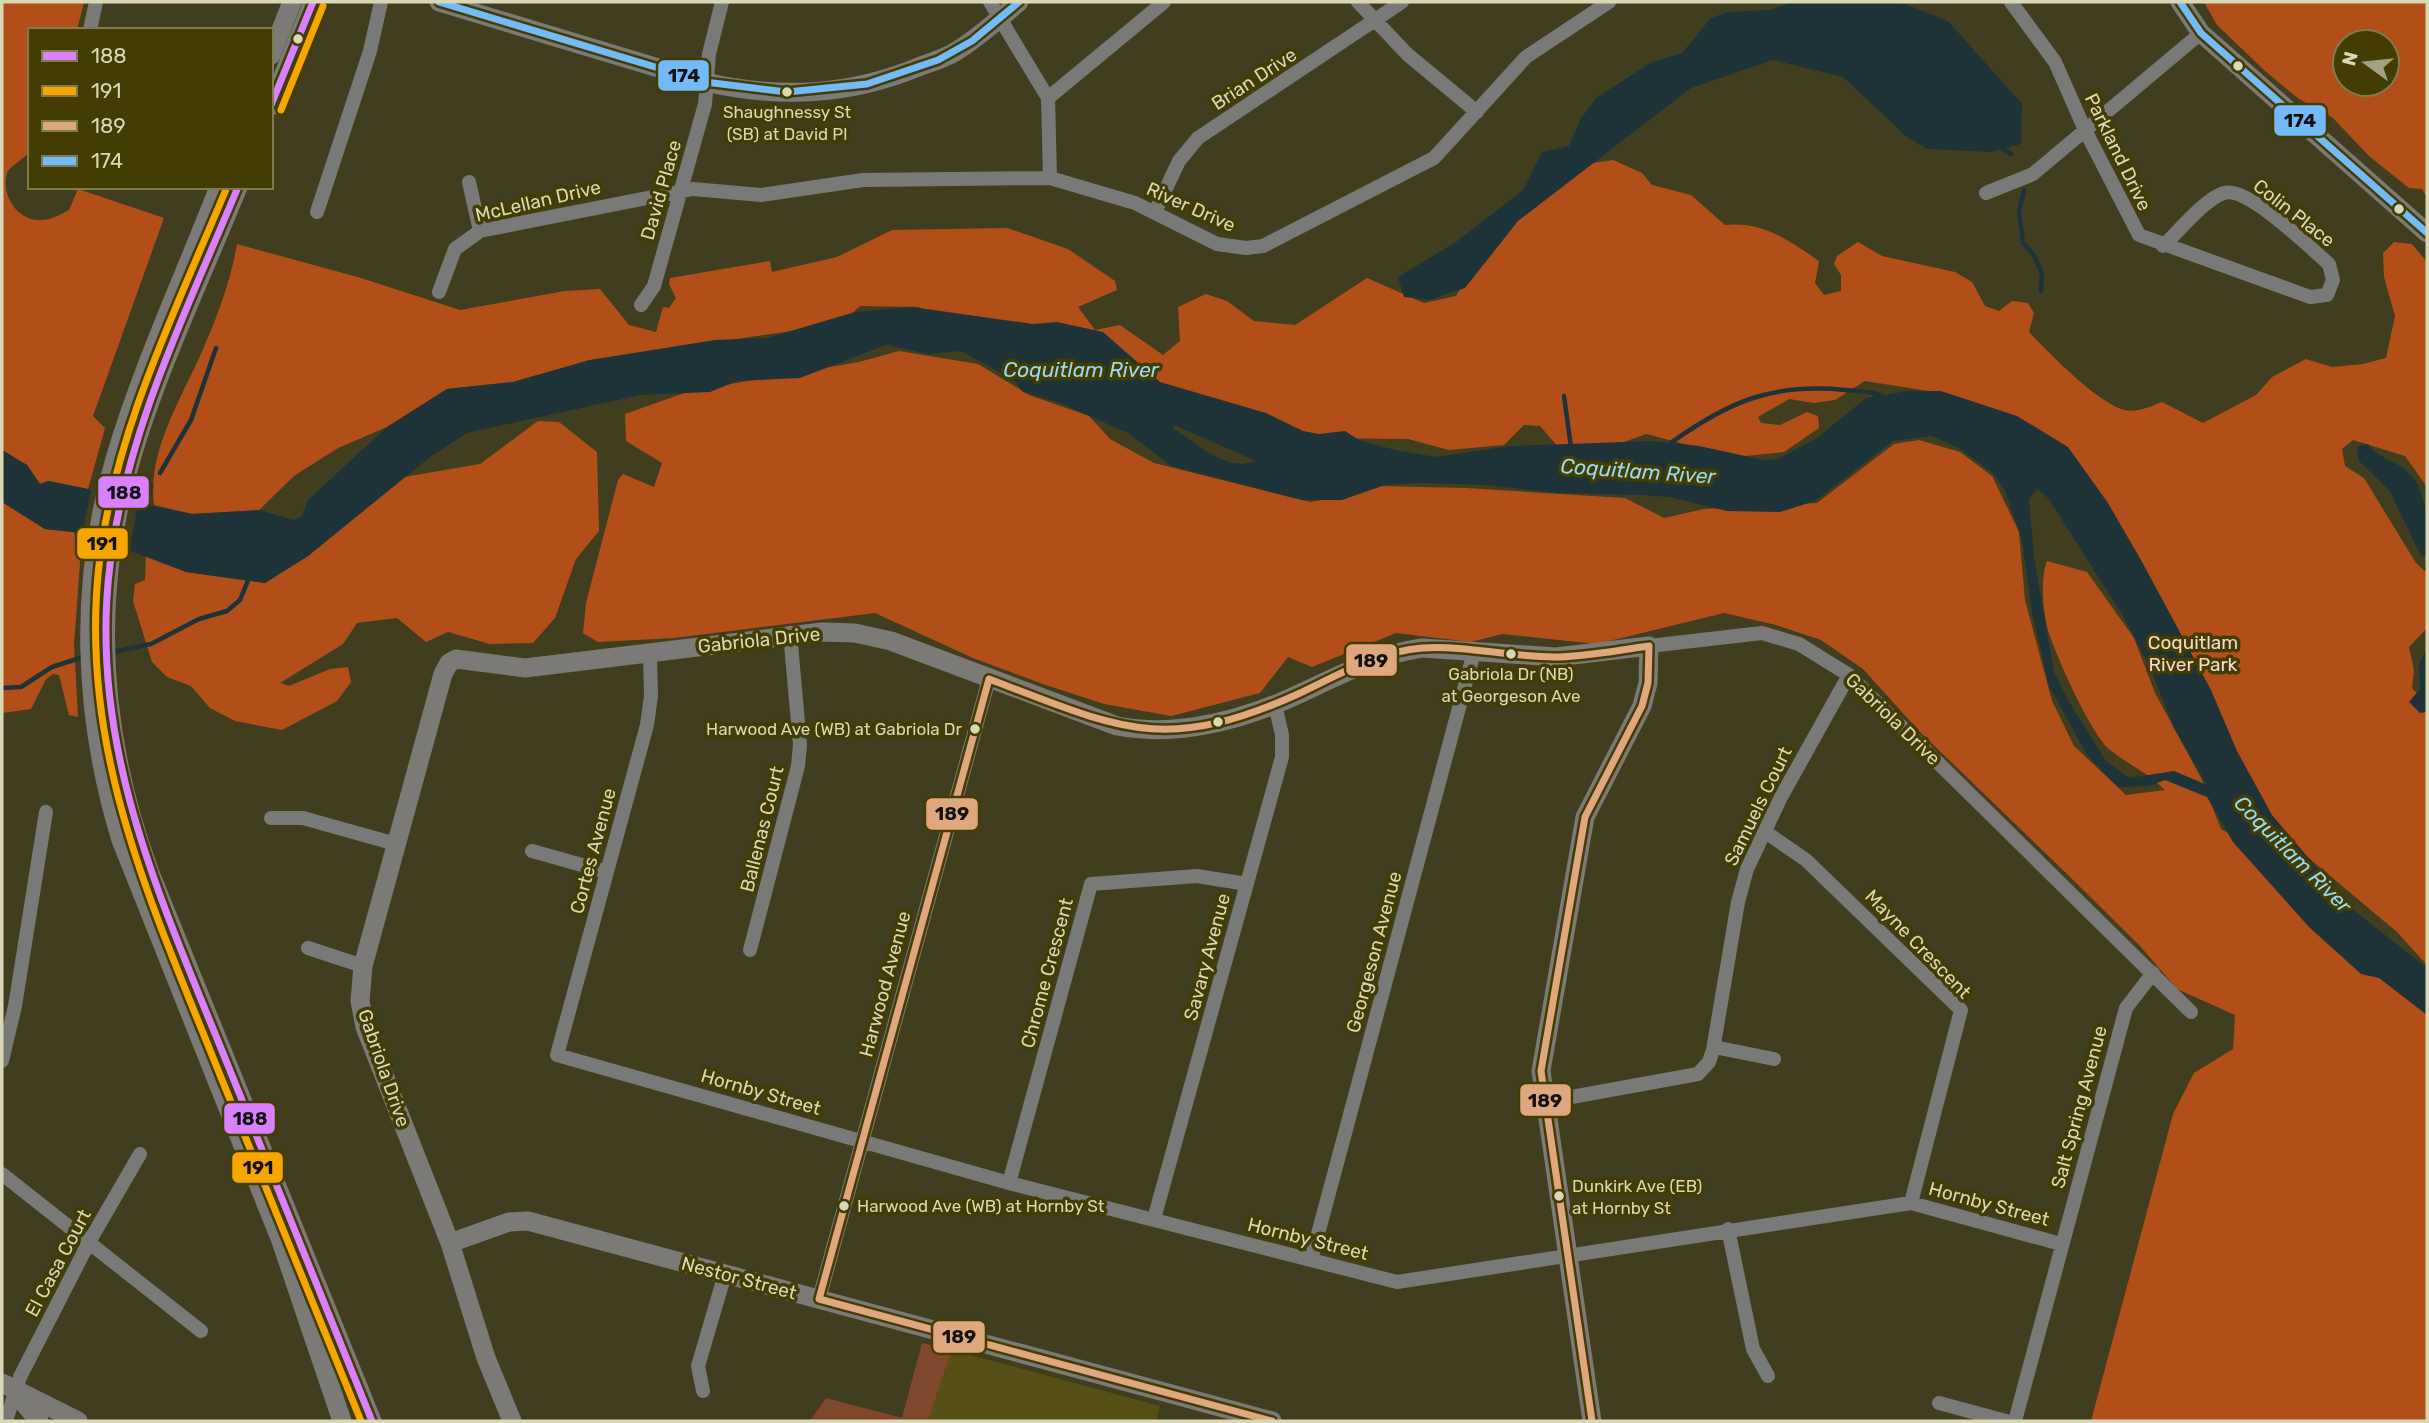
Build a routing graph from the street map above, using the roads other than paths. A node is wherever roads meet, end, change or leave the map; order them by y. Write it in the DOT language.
graph roads {
  1 [pos="96,2"];
  2 [pos="292,2"];
  3 [pos="313,2"];
  4 [pos="381,2"];
  5 [pos="439,2"];
  6 [pos="722,2"];
  7 [pos="1019,2"];
  8 [pos="1164,2"];
  9 [pos="1358,2"];
  10 [pos="1402,2"];
  11 [pos="1609,2"];
  12 [pos="2180,2"];
  13 [pos="2016,3"];
  14 [pos="995,10"];
  15 [pos="1377,21"];
  16 [pos="90,28"];
  17 [pos="2202,33"];
  18 [pos="273,50"];
  19 [pos="705,82"];
  20 [pos="1048,98"];
  21 [pos="273,101"];
  22 [pos="1477,112"];
  23 [pos="2085,130"];
  24 [pos="1050,178"];
  25 [pos="469,182"];
  26 [pos="218,189"];
  27 [pos="237,189"];
  28 [pos="680,191"];
  29 [pos="1986,193"];
  30 [pos="317,212"];
  31 [pos="1155,212"];
  32 [pos="480,231"];
  33 [pos="2427,233"];
  34 [pos="2163,246"];
  35 [pos="439,292"];
  36 [pos="2310,297"];
  37 [pos="641,305"];
  38 [pos="135,422"];
  39 [pos="790,634"];
  40 [pos="1649,646"];
  41 [pos="1474,652"];
  42 [pos="650,654"];
  43 [pos="1849,675"];
  44 [pos="989,679"];
  45 [pos="1275,704"];
  46 [pos="101,716"];
  47 [pos="46,812"];
  48 [pos="271,818"];
  49 [pos="1765,831"];
  50 [pos="397,844"];
  51 [pos="532,851"];
  52 [pos="607,872"];
  53 [pos="1248,884"];
  54 [pos="308,948"];
  55 [pos="750,950"];
  56 [pos="363,966"];
  57 [pos="2152,973"];
  58 [pos="8,1004"];
  59 [pos="2191,1012"];
  60 [pos="1714,1047"];
  61 [pos="557,1055"];
  62 [pos="1774,1059"];
  63 [pos="2,1062"];
  64 [pos="1544,1102"];
  65 [pos="862,1141"];
  66 [pos="140,1154"];
  67 [pos="2,1174"];
  68 [pos="1009,1183"];
  69 [pos="1910,1202"];
  70 [pos="1154,1220"];
  71 [pos="1728,1229"];
  72 [pos="89,1242"];
  73 [pos="450,1243"];
  74 [pos="2061,1244"];
  75 [pos="1567,1258"];
  76 [pos="1311,1260"];
  77 [pos="725,1274"];
  78 [pos="819,1299"];
  79 [pos="201,1331"];
  80 [pos="1768,1376"];
  81 [pos="8,1387"];
  82 [pos="703,1391"];
  83 [pos="1939,1403"];
  84 [pos="1263,1420"];
  85 [pos="6,1421"];
  86 [pos="38,1421"];
  87 [pos="78,1421"];
  88 [pos="342,1421"];
  89 [pos="372,1421"];
  90 [pos="512,1421"];
  91 [pos="1592,1421"];
  92 [pos="2006,1421"];
  93 [pos="2015,1421"];
  1 -- 16 [label="street"];
  2 -- 18 [label="street"];
  3 -- 21 [label="street"];
  4 -- 30 [label="street"];
  5 -- 19 [label="street"];
  6 -- 19 [label="street, David Place"];
  7 -- 14 [label="street"];
  8 -- 20 [label="street"];
  9 -- 15 [label="street"];
  10 -- 15 [label="street, Brian Drive"];
  11 -- 22 [label="street, River Drive"];
  12 -- 17 [label="street"];
  13 -- 23 [label="street, Parkland Drive"];
  14 -- 19 [label="street"];
  14 -- 20 [label="street"];
  15 -- 22 [label="street"];
  15 -- 31 [label="street, Brian Drive"];
  17 -- 23 [label="street"];
  17 -- 33 [label="street"];
  19 -- 28 [label="street, David Place"];
  20 -- 24 [label="street"];
  22 -- 31 [label="street, River Drive"];
  23 -- 29 [label="street"];
  23 -- 34 [label="street, Parkland Drive"];
  24 -- 28 [label="street, River Drive"];
  24 -- 31 [label="street, River Drive"];
  25 -- 32 [label="street"];
  26 -- 38 [label="street"];
  27 -- 38 [label="street"];
  28 -- 32 [label="street, McLellan Drive"];
  28 -- 37 [label="street, David Place"];
  32 -- 35 [label="street, McLellan Drive"];
  34 -- 36 [label="street, Parkland Drive"];
  34 -- 36 [label="street, Colin Place"];
  38 -- 46 [label="street"];
  39 -- 42 [label="street, Gabriola Drive"];
  39 -- 44 [label="street, Gabriola Drive"];
  39 -- 55 [label="street, Ballenas Court"];
  40 -- 41 [label="street, Gabriola Drive"];
  40 -- 43 [label="street, Gabriola Drive"];
  40 -- 64 [label="street"];
  41 -- 45 [label="street, Gabriola Drive"];
  41 -- 76 [label="street, Georgeson Avenue"];
  42 -- 50 [label="street, Gabriola Drive"];
  42 -- 52 [label="street, Cortes Avenue"];
  43 -- 49 [label="street, Samuels Court"];
  43 -- 57 [label="street, Gabriola Drive"];
  44 -- 45 [label="street, Gabriola Drive"];
  44 -- 65 [label="street, Harwood Avenue"];
  45 -- 53 [label="street, Savary Avenue"];
  46 -- 88 [label="street"];
  46 -- 89 [label="street"];
  47 -- 58 [label="street"];
  48 -- 50 [label="street"];
  49 -- 60 [label="street, Samuels Court"];
  49 -- 69 [label="street, Mayne Crescent"];
  50 -- 56 [label="street, Gabriola Drive"];
  51 -- 52 [label="street"];
  52 -- 61 [label="street, Cortes Avenue"];
  53 -- 68 [label="street, Chrome Crescent"];
  53 -- 70 [label="street, Savary Avenue"];
  54 -- 56 [label="street"];
  56 -- 73 [label="street, Gabriola Drive"];
  57 -- 59 [label="street, Gabriola Drive"];
  57 -- 74 [label="street, Salt Spring Avenue"];
  58 -- 63 [label="street"];
  60 -- 62 [label="street"];
  60 -- 64 [label="street, Samuels Court"];
  61 -- 65 [label="street, Hornby Street"];
  64 -- 75 [label="street"];
  65 -- 68 [label="street, Hornby Street"];
  65 -- 78 [label="street, Harwood Avenue"];
  66 -- 72 [label="street, El Casa Court"];
  67 -- 72 [label="street"];
  68 -- 70 [label="street, Hornby Street"];
  69 -- 71 [label="street, Hornby Street"];
  69 -- 74 [label="street, Hornby Street"];
  70 -- 76 [label="street, Hornby Street"];
  71 -- 75 [label="street, Hornby Street"];
  71 -- 80 [label="street"];
  72 -- 79 [label="street"];
  72 -- 81 [label="street, El Casa Court"];
  73 -- 77 [label="street, Nestor Street"];
  73 -- 90 [label="street, Gabriola Drive"];
  74 -- 93 [label="street, Salt Spring Avenue"];
  75 -- 76 [label="street, Hornby Street"];
  75 -- 91 [label="street"];
  77 -- 78 [label="street, Nestor Street"];
  77 -- 82 [label="street"];
  78 -- 84 [label="street, Nestor Street"];
  81 -- 85 [label="street, El Casa Court"];
  81 -- 86 [label="street"];
  81 -- 87 [label="street"];
  83 -- 92 [label="street"];
}
